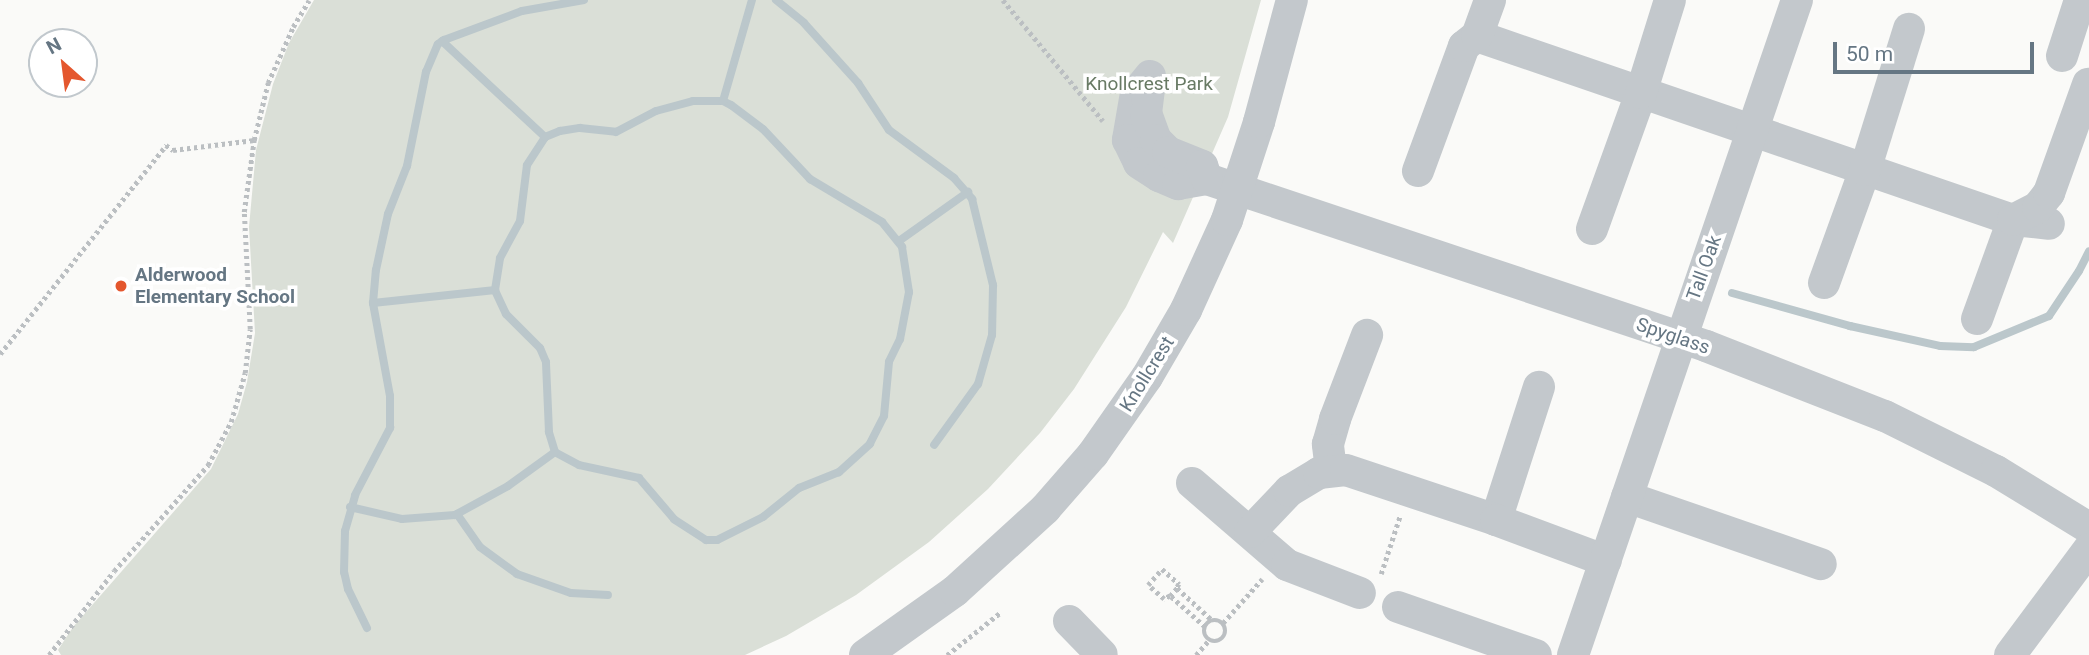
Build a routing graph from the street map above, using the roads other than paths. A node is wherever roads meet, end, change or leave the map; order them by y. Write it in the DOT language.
graph roads {
  1 [pos="1292,0"];
  2 [pos="1490,0"];
  3 [pos="1670,0"];
  4 [pos="1797,0"];
  5 [pos="2080,0"];
  6 [pos="1909,29"];
  7 [pos="1477,36"];
  8 [pos="2062,56"];
  9 [pos="2088,84"];
  10 [pos="1642,93"];
  11 [pos="1754,131"];
  12 [pos="1865,170"];
  13 [pos="1418,172"];
  14 [pos="1208,179"];
  15 [pos="1238,189"];
  16 [pos="2013,220"];
  17 [pos="2049,224"];
  18 [pos="1592,229"];
  19 [pos="1824,283"];
  20 [pos="1977,319"];
  21 [pos="1367,335"];
  22 [pos="1681,336"];
  23 [pos="1539,387"];
  24 [pos="1331,470"];
  25 [pos="1192,483"];
  26 [pos="1627,497"];
  27 [pos="1496,520"];
  28 [pos="2089,528"];
  29 [pos="1250,533"];
  30 [pos="2089,549"];
  31 [pos="1606,561"];
  32 [pos="1821,564"];
  33 [pos="1370,584"];
  34 [pos="1398,607"];
  35 [pos="1069,621"];
  36 [pos="864,655"];
  37 [pos="1101,655"];
  38 [pos="1536,655"];
  39 [pos="1573,655"];
  40 [pos="2010,655"];
  1 -- 15 [label="street, Knollcrest"];
  2 -- 7 [label="street"];
  3 -- 10 [label="street"];
  4 -- 11 [label="street, Tall Oak"];
  5 -- 8 [label="street"];
  6 -- 12 [label="street"];
  7 -- 10 [label="street"];
  7 -- 13 [label="street"];
  9 -- 16 [label="street"];
  10 -- 11 [label="street"];
  10 -- 18 [label="street"];
  11 -- 12 [label="street"];
  11 -- 22 [label="street, Tall Oak"];
  12 -- 16 [label="street"];
  12 -- 19 [label="street"];
  14 -- 15 [label="street, Spyglass"];
  15 -- 22 [label="street, Spyglass"];
  15 -- 36 [label="street, Knollcrest"];
  16 -- 17 [label="street"];
  16 -- 20 [label="street"];
  21 -- 24 [label="street"];
  22 -- 26 [label="street, Tall Oak"];
  22 -- 28 [label="street, Spyglass"];
  23 -- 27 [label="street"];
  24 -- 27 [label="street"];
  24 -- 29 [label="street"];
  25 -- 29 [label="street"];
  26 -- 31 [label="street, Tall Oak"];
  26 -- 32 [label="street"];
  27 -- 31 [label="street"];
  29 -- 33 [label="street"];
  30 -- 40 [label="street"];
  31 -- 39 [label="street, Tall Oak"];
  34 -- 38 [label="street"];
  35 -- 37 [label="street"];
}
